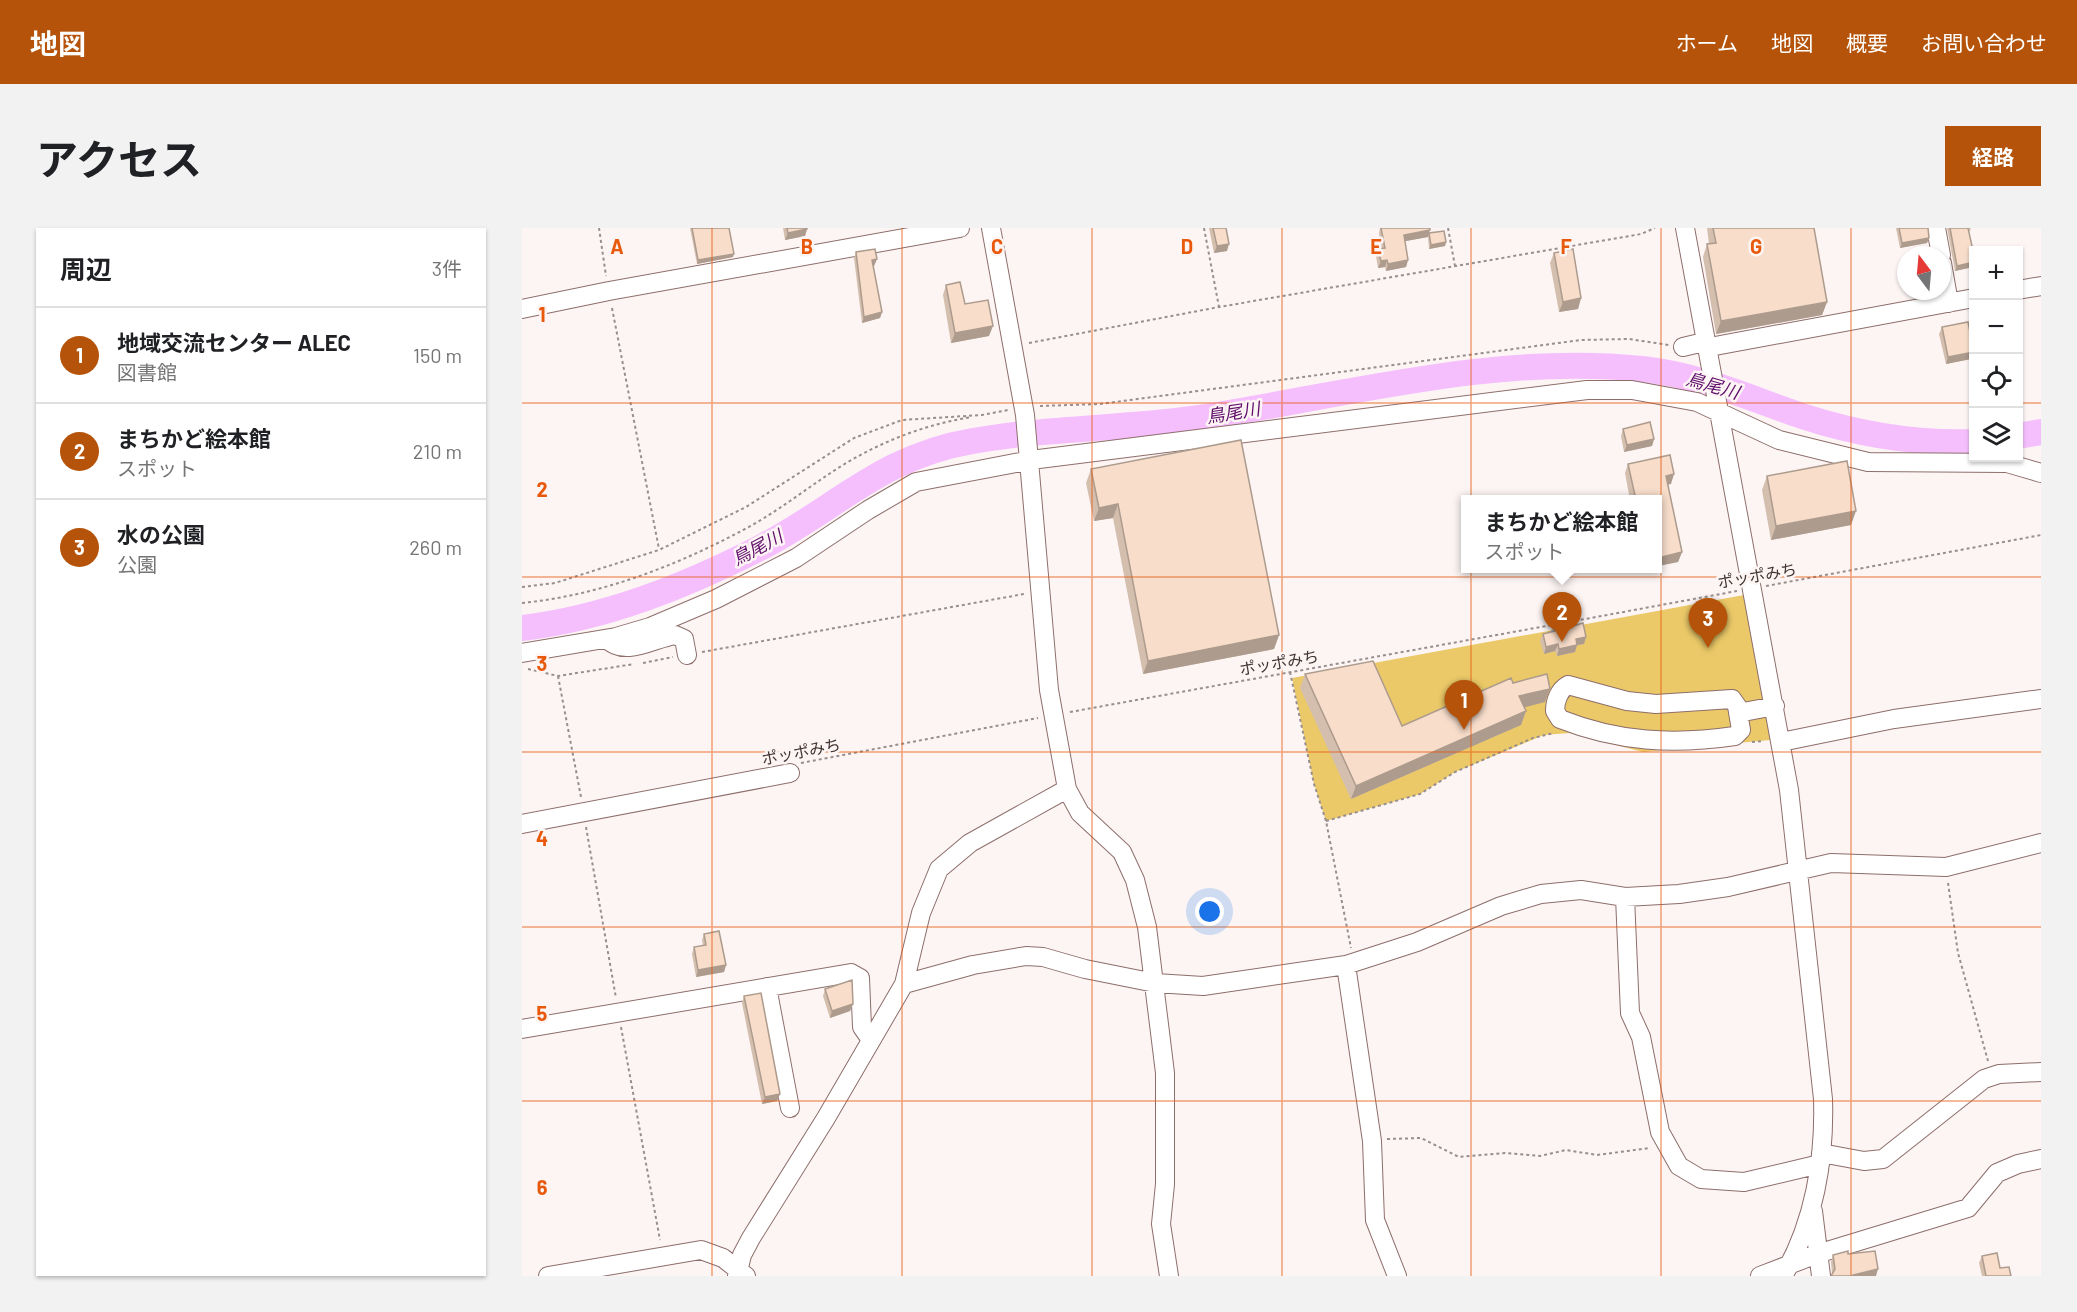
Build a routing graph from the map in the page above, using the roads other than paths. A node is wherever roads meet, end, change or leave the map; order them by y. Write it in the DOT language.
graph roads {
  1 [pos="960,228"];
  2 [pos="991,228"];
  3 [pos="1684,228"];
  4 [pos="1936,228"];
  5 [pos="1939,246"];
  6 [pos="2041,286"];
  7 [pos="2023,289"];
  8 [pos="1969,299"];
  9 [pos="1948,300"];
  10 [pos="1949,303"];
  11 [pos="522,309"];
  12 [pos="1683,347"];
  13 [pos="1706,347"];
  14 [pos="1717,404"];
  15 [pos="1030,456"];
  16 [pos="2038,466"];
  17 [pos="607,639"];
  18 [pos="522,653"];
  19 [pos="687,655"];
  20 [pos="2041,699"];
  21 [pos="1774,706"];
  22 [pos="1738,713"];
  23 [pos="1780,740"];
  24 [pos="792,769"];
  25 [pos="1067,789"];
  26 [pos="522,825"];
  27 [pos="2041,843"];
  28 [pos="1798,870"];
  29 [pos="1625,897"];
  30 [pos="1350,964"];
  31 [pos="1155,983"];
  32 [pos="904,984"];
  33 [pos="767,987"];
  34 [pos="522,1029"];
  35 [pos="871,1040"];
  36 [pos="2041,1072"];
  37 [pos="790,1108"];
  38 [pos="1821,1158"];
  39 [pos="2041,1159"];
  40 [pos="1812,1203"];
  41 [pos="1817,1254"];
  42 [pos="1786,1270"];
  43 [pos="740,1273"];
  44 [pos="548,1276"];
  45 [pos="1169,1276"];
  46 [pos="1397,1276"];
  47 [pos="1760,1276"];
  48 [pos="1821,1276"];
  1 -- 11 [label="street"];
  2 -- 15 [label="street"];
  3 -- 13 [label="street"];
  4 -- 5 [label="street"];
  6 -- 7 [label="street"];
  8 -- 10 [label="street"];
  9 -- 10 [label="street"];
  10 -- 13 [label="street"];
  12 -- 13 [label="street"];
  13 -- 14 [label="street"];
  14 -- 15 [label="street"];
  14 -- 16 [label="street"];
  14 -- 21 [label="street"];
  15 -- 17 [label="street"];
  15 -- 25 [label="street"];
  17 -- 18 [label="street"];
  17 -- 19 [label="street"];
  20 -- 23 [label="street"];
  21 -- 22 [label="street"];
  21 -- 23 [label="street"];
  22 -- 22 [label="street"];
  23 -- 28 [label="street"];
  24 -- 26 [label="street"];
  25 -- 31 [label="street"];
  25 -- 32 [label="street"];
  27 -- 28 [label="street"];
  28 -- 29 [label="street"];
  28 -- 38 [label="street"];
  29 -- 30 [label="street"];
  29 -- 38 [label="street"];
  30 -- 31 [label="street"];
  30 -- 46 [label="street"];
  31 -- 32 [label="street"];
  31 -- 45 [label="street"];
  32 -- 35 [label="street"];
  33 -- 34 [label="street"];
  33 -- 35 [label="street"];
  33 -- 37 [label="street"];
  35 -- 43 [label="street"];
  36 -- 38 [label="street"];
  38 -- 40 [label="street"];
  39 -- 41 [label="street"];
  40 -- 41 [label="street"];
  40 -- 42 [label="street"];
  41 -- 42 [label="street"];
  41 -- 48 [label="street"];
  42 -- 47 [label="street"];
  43 -- 44 [label="street"];
}
